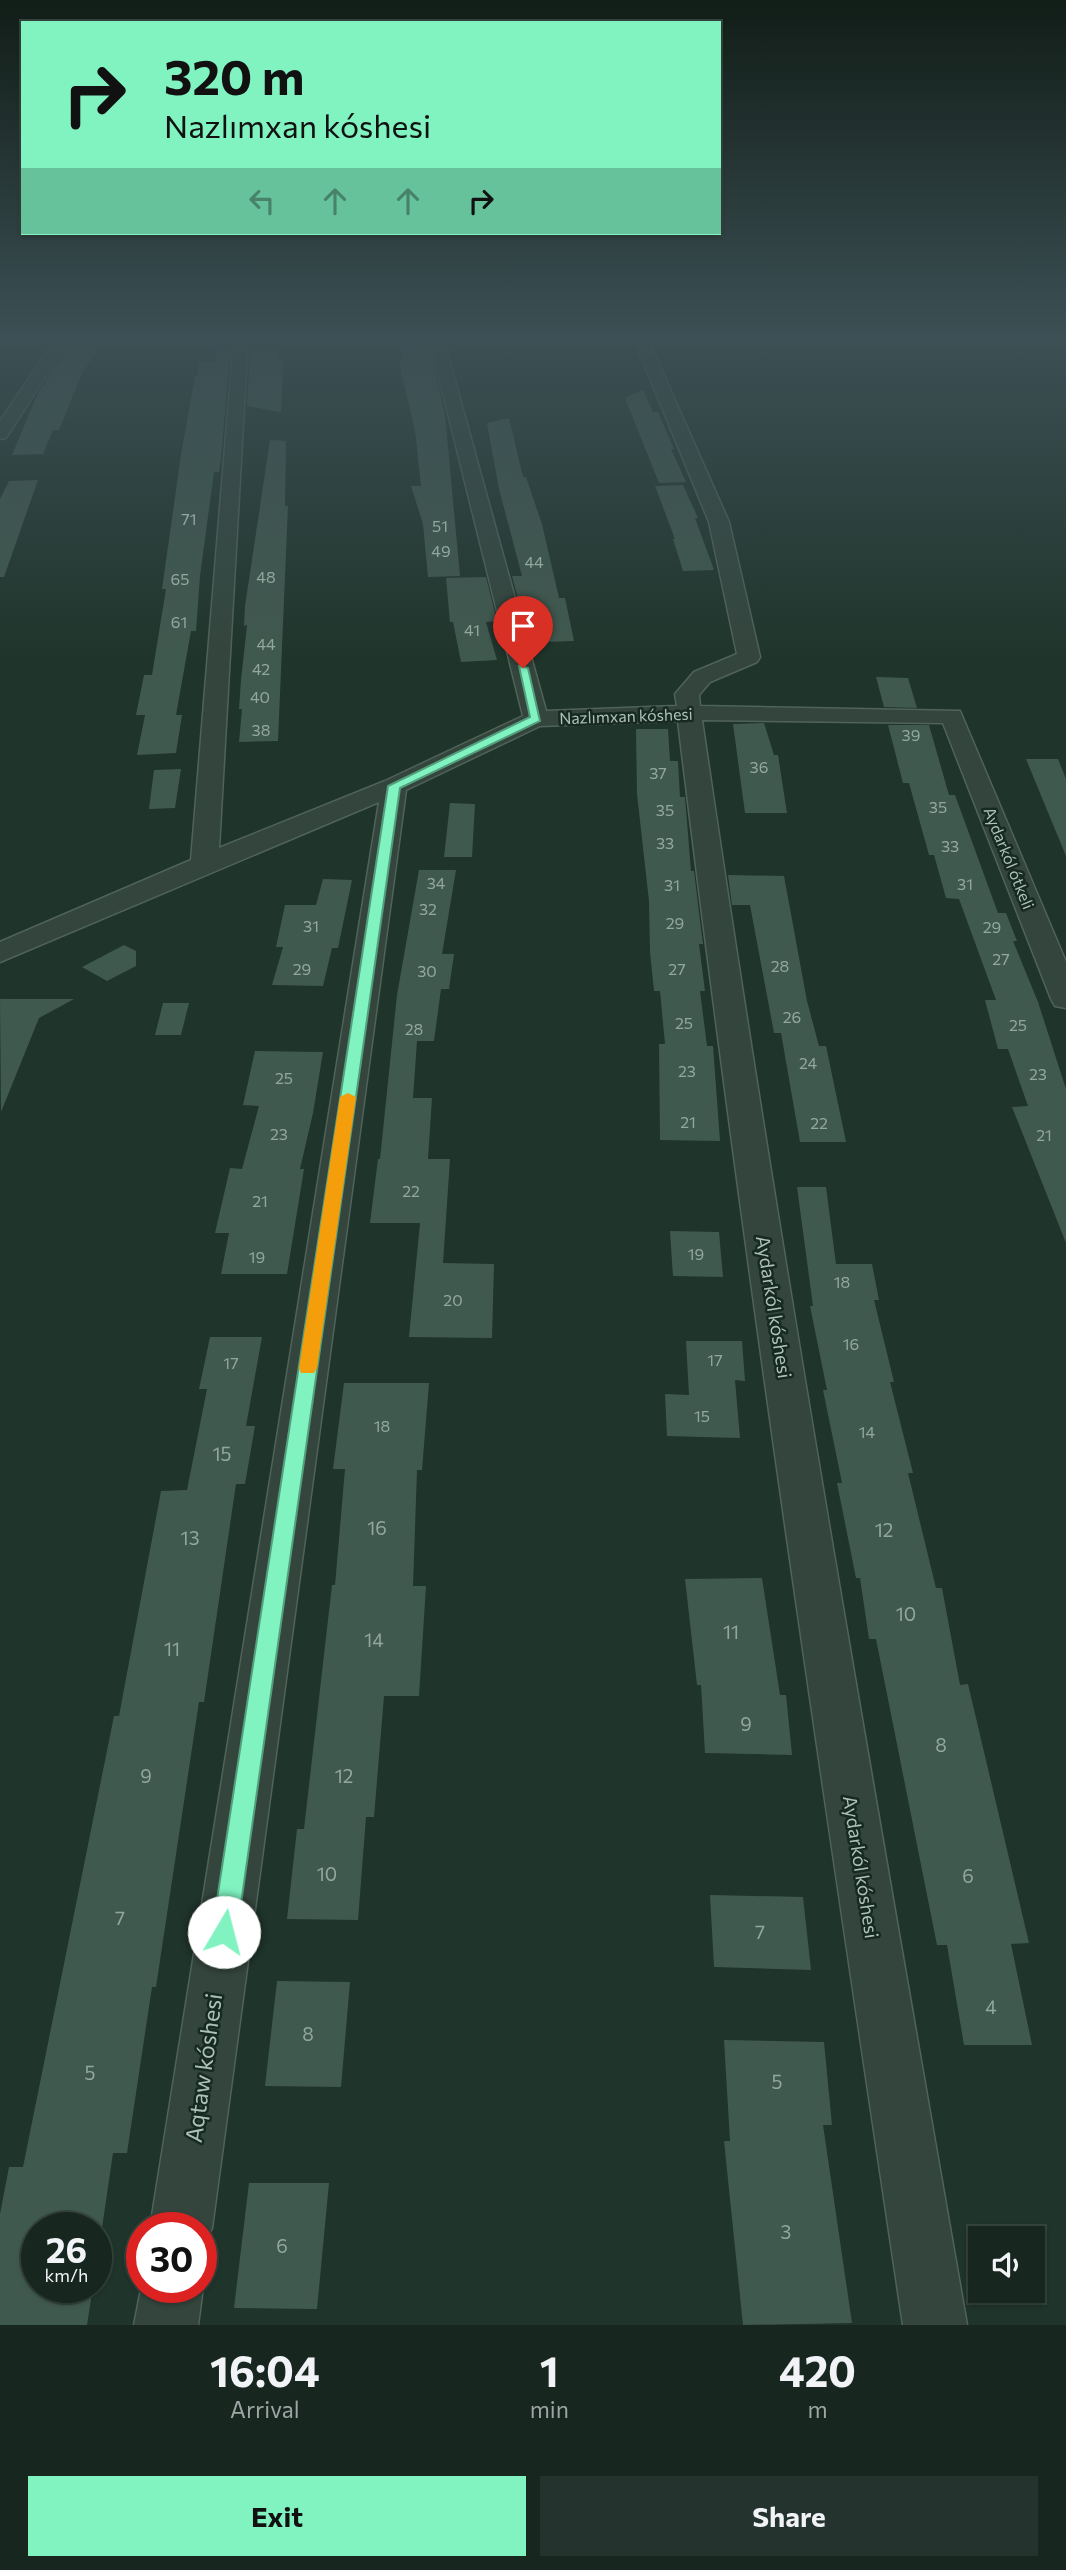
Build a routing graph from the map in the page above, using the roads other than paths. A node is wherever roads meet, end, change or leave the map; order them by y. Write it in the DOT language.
graph roads {
  1 [pos="233,446"];
  2 [pos="464,446"];
  3 [pos="686,446"];
  4 [pos="690,713"];
  5 [pos="952,716"];
  6 [pos="536,719"];
  7 [pos="394,786"];
  8 [pos="204,864"];
  9 [pos="0,953"];
  10 [pos="1066,999"];
  11 [pos="183,2212"];
  12 [pos="169,2303"];
  13 [pos="166,2325"];
  14 [pos="935,2325"];
  1 -- 8 [label="street"];
  2 -- 6 [label="street"];
  3 -- 4 [label="street, Aydarkól kóshesi"];
  4 -- 5 [label="street, Nazlımxan kóshesi"];
  4 -- 6 [label="street, Nazlımxan kóshesi"];
  4 -- 14 [label="street, Aydarkól kóshesi"];
  5 -- 10 [label="street, Aydarkól ótkeli"];
  6 -- 7 [label="street, Nazlımxan kóshesi"];
  7 -- 8 [label="street, Nazlımxan kóshesi"];
  7 -- 11 [label="street, Aqtaw kóshesi"];
  8 -- 9 [label="street, Nazlımxan kóshesi"];
  12 -- 13 [label="street"];
}
